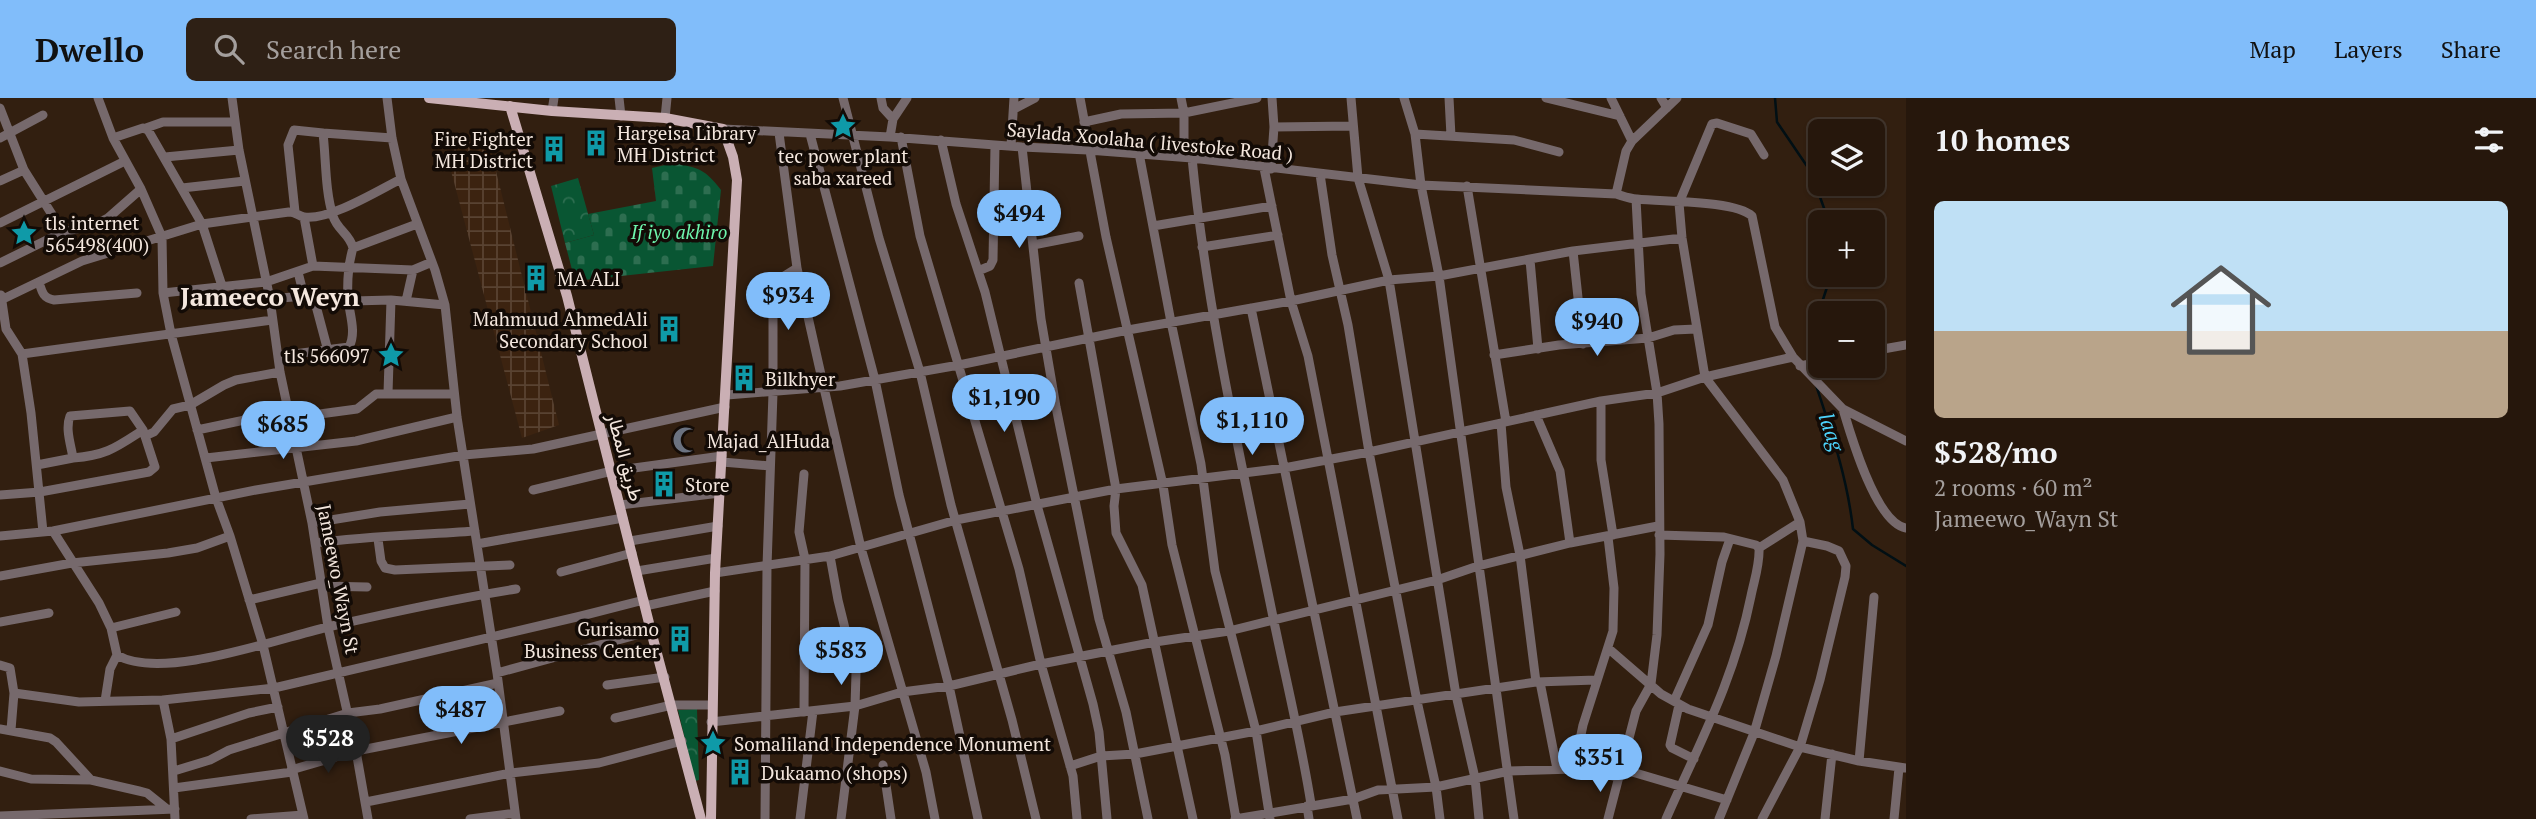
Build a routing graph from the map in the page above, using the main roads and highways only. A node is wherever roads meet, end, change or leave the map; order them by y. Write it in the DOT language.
graph roads {
  1 [pos="429,98"];
  2 [pos="454,100"];
  3 [pos="479,100"];
  4 [pos="525,103"];
  5 [pos="510,106"];
  6 [pos="701,819"];
  7 [pos="711,819"];
  1 -- 2 [label="main road"];
  2 -- 3 [label="main road"];
  3 -- 5 [label="main road"];
  4 -- 5 [label="main road"];
  4 -- 7 [label="main road"];
  5 -- 6 [label="main road, طريق المطار"];
}
